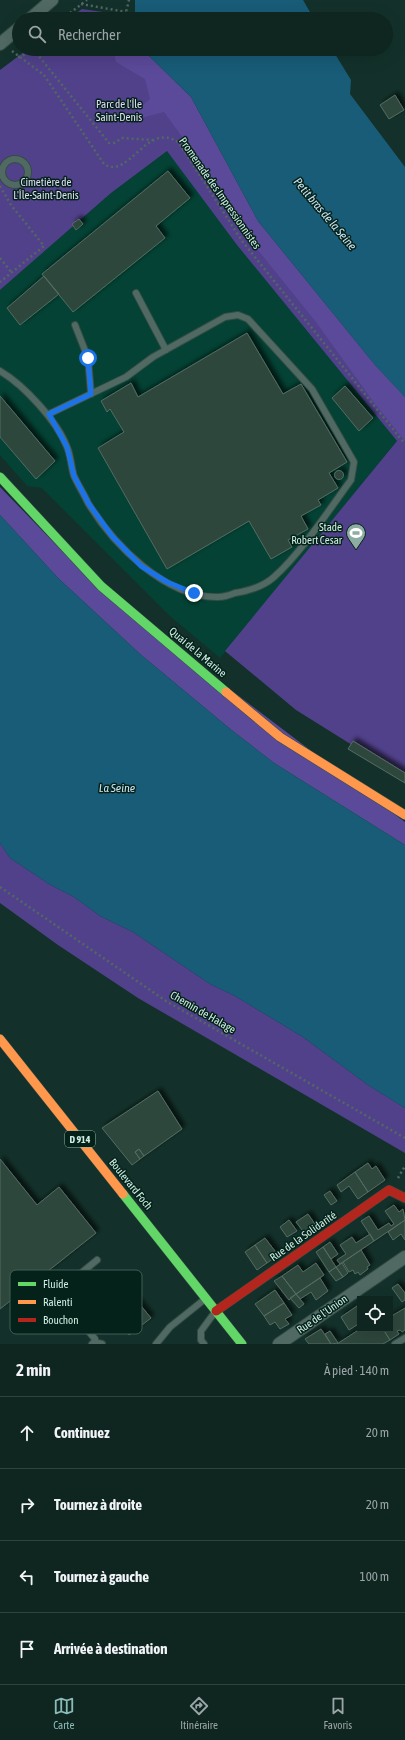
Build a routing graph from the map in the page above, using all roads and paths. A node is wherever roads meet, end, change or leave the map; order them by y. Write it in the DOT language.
graph roads {
  1 [pos="52,0"];
  2 [pos="87,0"];
  3 [pos="129,0"];
  4 [pos="81,4"];
  5 [pos="38,12"];
  6 [pos="71,12"];
  7 [pos="126,12"];
  8 [pos="12,34"];
  9 [pos="2,43"];
  10 [pos="12,52"];
  11 [pos="39,56"];
  12 [pos="18,57"];
  13 [pos="153,140"];
  14 [pos="2,183"];
  15 [pos="0,258"];
  16 [pos="12,273"];
  17 [pos="0,282"];
  18 [pos="136,293"];
  19 [pos="74,325"];
  20 [pos="166,350"];
  21 [pos="0,371"];
  22 [pos="91,394"];
  23 [pos="49,414"];
  24 [pos="405,444"];
  25 [pos="0,477"];
  26 [pos="405,815"];
  27 [pos="0,888"];
  28 [pos="0,1039"];
  29 [pos="405,1138"];
  30 [pos="405,1166"];
  31 [pos="400,1175"];
  32 [pos="405,1198"];
  33 [pos="405,1257"];
  34 [pos="97,1260"];
  35 [pos="85,1270"];
  36 [pos="206,1298"];
  37 [pos="216,1311"];
  38 [pos="91,1334"];
  39 [pos="405,1338"];
  40 [pos="93,1343"];
  41 [pos="102,1344"];
  42 [pos="157,1344"];
  43 [pos="204,1344"];
  44 [pos="242,1344"];
  45 [pos="279,1344"];
  46 [pos="395,1344"];
  1 -- 5 [label="street"];
  2 -- 4 [label="path"];
  3 -- 7 [label="path"];
  4 -- 6 [label="path"];
  4 -- 7 [label="path"];
  8 -- 9 [label="street"];
  9 -- 10 [label="path"];
  11 -- 13 [label="path, Promenade des Impressionnistes"];
  12 -- 13 [label="path"];
  13 -- 24 [label="path, Promenade des Impressionnistes"];
  14 -- 14 [label="lane"];
  14 -- 16 [label="path"];
  15 -- 16 [label="path"];
  16 -- 17 [label="path"];
  18 -- 20 [label="lane"];
  19 -- 22 [label="lane"];
  20 -- 22 [label="lane"];
  20 -- 23 [label="lane"];
  21 -- 23 [label="lane"];
  22 -- 23 [label="lane"];
  25 -- 26 [label="street, Quai de la Marine"];
  27 -- 29 [label="path, Chemin de Halage"];
  28 -- 36 [label="street, Boulevard Foch / D 914"];
  30 -- 31 [label="path"];
  32 -- 37 [label="street, Rue de la Solidarité"];
  33 -- 45 [label="street, Rue de l'Union"];
  34 -- 35 [label="lane"];
  36 -- 37 [label="street, Boulevard Foch / D 914"];
  36 -- 42 [label="lane"];
  37 -- 43 [label="lane"];
  37 -- 44 [label="street, Boulevard Foch / D 914"];
  38 -- 40 [label="lane"];
  39 -- 46 [label="lane"];
  40 -- 41 [label="lane"];
}
